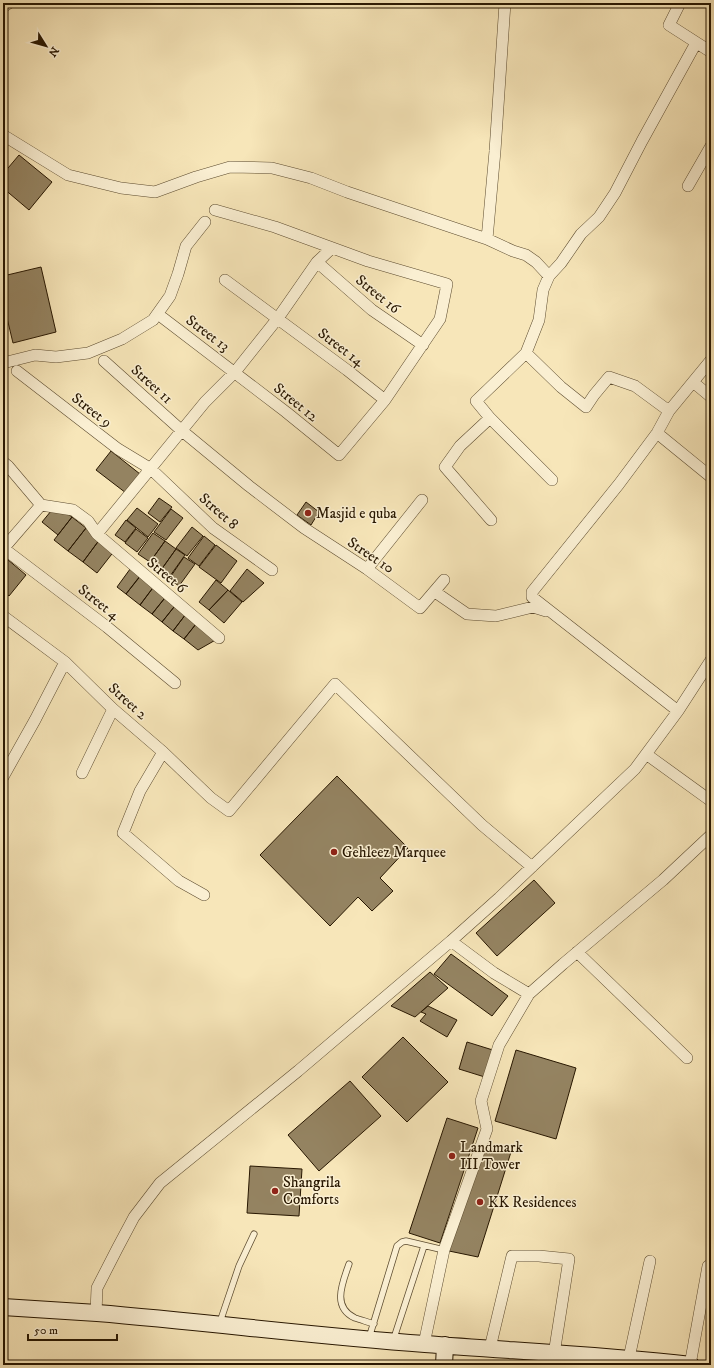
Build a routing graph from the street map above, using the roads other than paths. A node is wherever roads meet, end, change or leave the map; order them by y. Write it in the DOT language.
graph roads {
  1 [pos="9,3"];
  2 [pos="505,3"];
  3 [pos="680,3"];
  4 [pos="3,7"];
  5 [pos="696,43"];
  6 [pos="711,52"];
  7 [pos="3,135"];
  8 [pos="711,146"];
  9 [pos="688,186"];
  10 [pos="215,210"];
  11 [pos="205,222"];
  12 [pos="487,239"];
  13 [pos="332,248"];
  14 [pos="317,262"];
  15 [pos="549,276"];
  16 [pos="225,280"];
  17 [pos="163,318"];
  18 [pos="278,318"];
  19 [pos="422,346"];
  20 [pos="526,353"];
  21 [pos="711,360"];
  22 [pos="104,361"];
  23 [pos="3,363"];
  24 [pos="17,370"];
  25 [pos="235,372"];
  26 [pos="693,382"];
  27 [pos="711,397"];
  28 [pos="385,400"];
  29 [pos="669,411"];
  30 [pos="490,418"];
  31 [pos="182,430"];
  32 [pos="657,433"];
  33 [pos="3,462"];
  34 [pos="152,469"];
  35 [pos="711,477"];
  36 [pos="552,480"];
  37 [pos="422,500"];
  38 [pos="41,505"];
  39 [pos="491,520"];
  40 [pos="97,534"];
  41 [pos="3,548"];
  42 [pos="367,569"];
  43 [pos="272,570"];
  44 [pos="444,580"];
  45 [pos="434,592"];
  46 [pos="552,612"];
  47 [pos="3,616"];
  48 [pos="219,638"];
  49 [pos="711,660"];
  50 [pos="65,662"];
  51 [pos="174,683"];
  52 [pos="113,709"];
  53 [pos="678,711"];
  54 [pos="163,752"];
  55 [pos="646,754"];
  56 [pos="82,773"];
  57 [pos="3,777"];
  58 [pos="711,801"];
  59 [pos="711,835"];
  60 [pos="532,867"];
  61 [pos="204,895"];
  62 [pos="451,941"];
  63 [pos="577,952"];
  64 [pos="529,994"];
  65 [pos="687,1058"];
  66 [pos="254,1234"];
  67 [pos="424,1246"];
  68 [pos="444,1250"];
  69 [pos="650,1261"];
  70 [pos="349,1264"];
  71 [pos="708,1266"];
  72 [pos="3,1307"];
  73 [pos="96,1313"];
  74 [pos="219,1325"];
  75 [pos="371,1331"];
  76 [pos="393,1341"];
  77 [pos="424,1344"];
  78 [pos="445,1345"];
  79 [pos="490,1348"];
  80 [pos="554,1354"];
  81 [pos="630,1358"];
  82 [pos="444,1365"];
  83 [pos="690,1365"];
  1 -- 4 [label="street"];
  2 -- 12 [label="street"];
  3 -- 5 [label="street"];
  5 -- 6 [label="street"];
  5 -- 15 [label="street"];
  7 -- 12 [label="street"];
  8 -- 9 [label="street"];
  10 -- 13 [label="street"];
  11 -- 23 [label="street"];
  12 -- 15 [label="street"];
  13 -- 14 [label="street"];
  13 -- 19 [label="street"];
  14 -- 18 [label="street"];
  14 -- 19 [label="street, Street 16"];
  15 -- 20 [label="street"];
  16 -- 18 [label="street, Street 14"];
  17 -- 25 [label="street, Street 13"];
  18 -- 25 [label="street"];
  18 -- 28 [label="street, Street 14"];
  19 -- 28 [label="street"];
  20 -- 29 [label="street"];
  20 -- 30 [label="street"];
  21 -- 26 [label="street"];
  22 -- 31 [label="street, Street 11"];
  24 -- 34 [label="street, Street 9"];
  25 -- 28 [label="street, Street 12"];
  25 -- 31 [label="street"];
  26 -- 27 [label="street"];
  26 -- 29 [label="street"];
  29 -- 32 [label="street"];
  30 -- 36 [label="street"];
  30 -- 39 [label="street"];
  31 -- 34 [label="street"];
  31 -- 42 [label="street, Street 10"];
  32 -- 35 [label="street"];
  32 -- 46 [label="street"];
  33 -- 38 [label="street"];
  34 -- 40 [label="street"];
  34 -- 43 [label="street, Street 8"];
  37 -- 42 [label="street"];
  38 -- 40 [label="street, Street 6"];
  38 -- 41 [label="street"];
  40 -- 48 [label="street, Street 6"];
  41 -- 51 [label="street, Street 4"];
  42 -- 45 [label="street, Street 10"];
  44 -- 45 [label="street, Street 10"];
  45 -- 46 [label="street"];
  46 -- 53 [label="street"];
  47 -- 50 [label="street, Street 2"];
  49 -- 53 [label="street"];
  50 -- 52 [label="street, Street 2"];
  50 -- 57 [label="street"];
  52 -- 54 [label="street, Street 2"];
  52 -- 56 [label="street"];
  53 -- 55 [label="street"];
  54 -- 60 [label="street, Street 2"];
  54 -- 61 [label="street"];
  55 -- 58 [label="street"];
  55 -- 60 [label="street"];
  59 -- 63 [label="street"];
  60 -- 62 [label="street"];
  62 -- 64 [label="street"];
  62 -- 73 [label="street"];
  63 -- 64 [label="street"];
  63 -- 65 [label="street"];
  64 -- 68 [label="street"];
  66 -- 74 [label="lane"];
  67 -- 68 [label="lane"];
  67 -- 75 [label="lane"];
  67 -- 76 [label="lane"];
  68 -- 77 [label="street"];
  69 -- 81 [label="street"];
  70 -- 75 [label="lane"];
  71 -- 83 [label="street"];
  72 -- 73 [label="main road"];
  73 -- 74 [label="main road"];
  74 -- 75 [label="main road"];
  75 -- 76 [label="main road"];
  76 -- 77 [label="main road"];
  77 -- 78 [label="main road"];
  78 -- 79 [label="main road"];
  78 -- 82 [label="main road"];
  79 -- 80 [label="main road"];
  79 -- 80 [label="street"];
  80 -- 81 [label="main road"];
  81 -- 83 [label="main road"];
}
